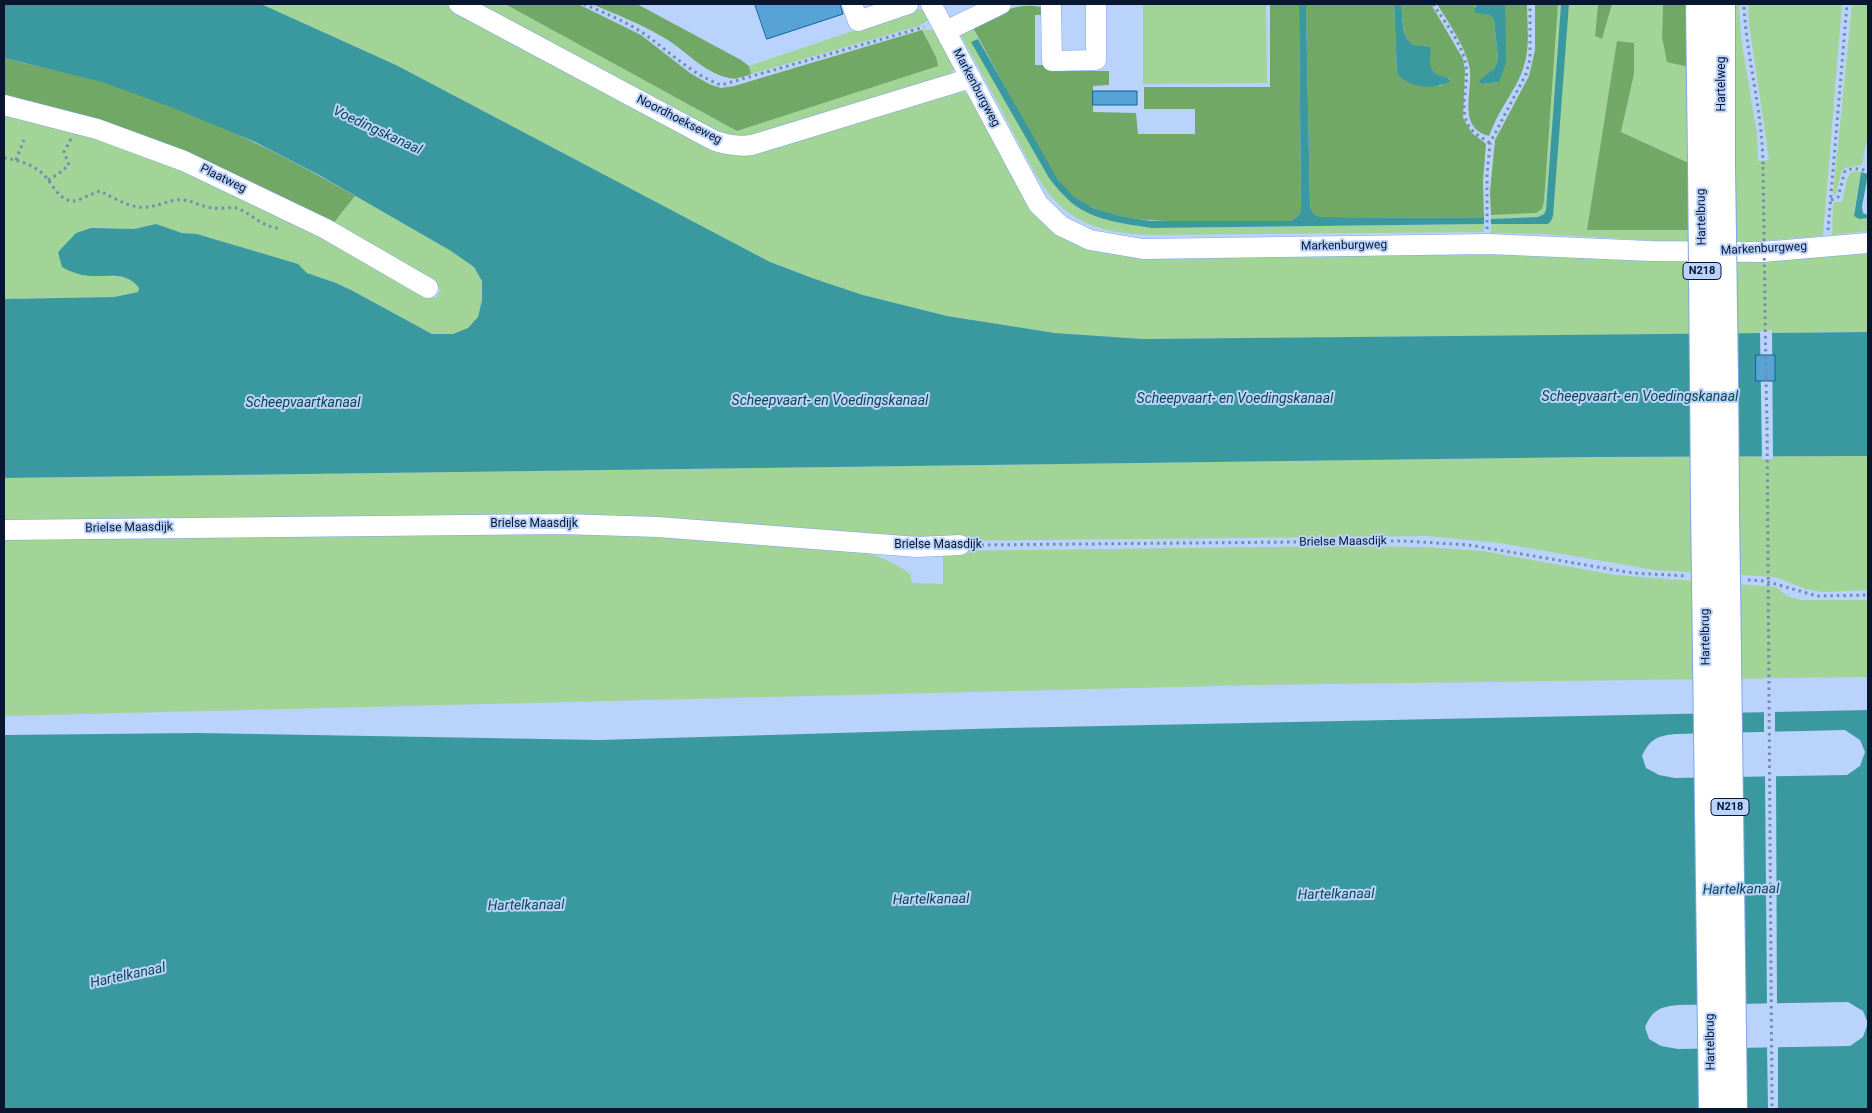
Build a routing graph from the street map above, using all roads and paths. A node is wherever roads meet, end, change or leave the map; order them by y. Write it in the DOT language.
graph roads {
  1 [pos="459,4"];
  2 [pos="584,4"];
  3 [pos="852,4"];
  4 [pos="908,4"];
  5 [pos="931,4"];
  6 [pos="1001,4"];
  7 [pos="1051,4"];
  8 [pos="1096,4"];
  9 [pos="1433,4"];
  10 [pos="1530,4"];
  11 [pos="1699,4"];
  12 [pos="1722,4"];
  13 [pos="1744,4"];
  14 [pos="1847,4"];
  15 [pos="944,26"];
  16 [pos="971,78"];
  17 [pos="4,105"];
  18 [pos="84,126"];
  19 [pos="24,140"];
  20 [pos="1490,143"];
  21 [pos="4,158"];
  22 [pos="16,160"];
  23 [pos="1712,165"];
  24 [pos="1868,171"];
  25 [pos="48,180"];
  26 [pos="1830,200"];
  27 [pos="300,217"];
  28 [pos="1487,230"];
  29 [pos="1868,243"];
  30 [pos="1827,246"];
  31 [pos="428,288"];
  32 [pos="4,530"];
  33 [pos="960,545"];
  34 [pos="1690,576"];
  35 [pos="1746,580"];
  36 [pos="1868,595"];
  37 [pos="1712,1109"];
  38 [pos="1734,1109"];
  39 [pos="1772,1109"];
  1 -- 16 [label="street, Noordhoekseweg"];
  2 -- 15 [label="path"];
  3 -- 4 [label="street"];
  5 -- 15 [label="street, Markenburgweg"];
  6 -- 15 [label="street"];
  7 -- 8 [label="street"];
  9 -- 20 [label="path"];
  10 -- 20 [label="path"];
  11 -- 23 [label="main road, Hartelweg / N218"];
  12 -- 23 [label="main road, Hartelweg / N218"];
  13 -- 39 [label="path, bridge"];
  14 -- 26 [label="path"];
  15 -- 16 [label="street, Markenburgweg"];
  16 -- 30 [label="street, Markenburgweg"];
  17 -- 18 [label="street, Plaatweg"];
  18 -- 25 [label="path"];
  18 -- 27 [label="street, Plaatweg"];
  19 -- 22 [label="path"];
  20 -- 28 [label="path"];
  21 -- 22 [label="path"];
  22 -- 25 [label="path"];
  23 -- 37 [label="main road, Hartelbrug / N218, bridge"];
  23 -- 38 [label="main road, Hartelbrug / N218, bridge"];
  24 -- 26 [label="path"];
  25 -- 27 [label="path"];
  26 -- 30 [label="path"];
  27 -- 31 [label="street, Plaatweg"];
  29 -- 30 [label="street, Markenburgweg"];
  32 -- 33 [label="street, Brielse Maasdijk"];
  33 -- 34 [label="path, Brielse Maasdijk"];
  35 -- 36 [label="path"];
}
